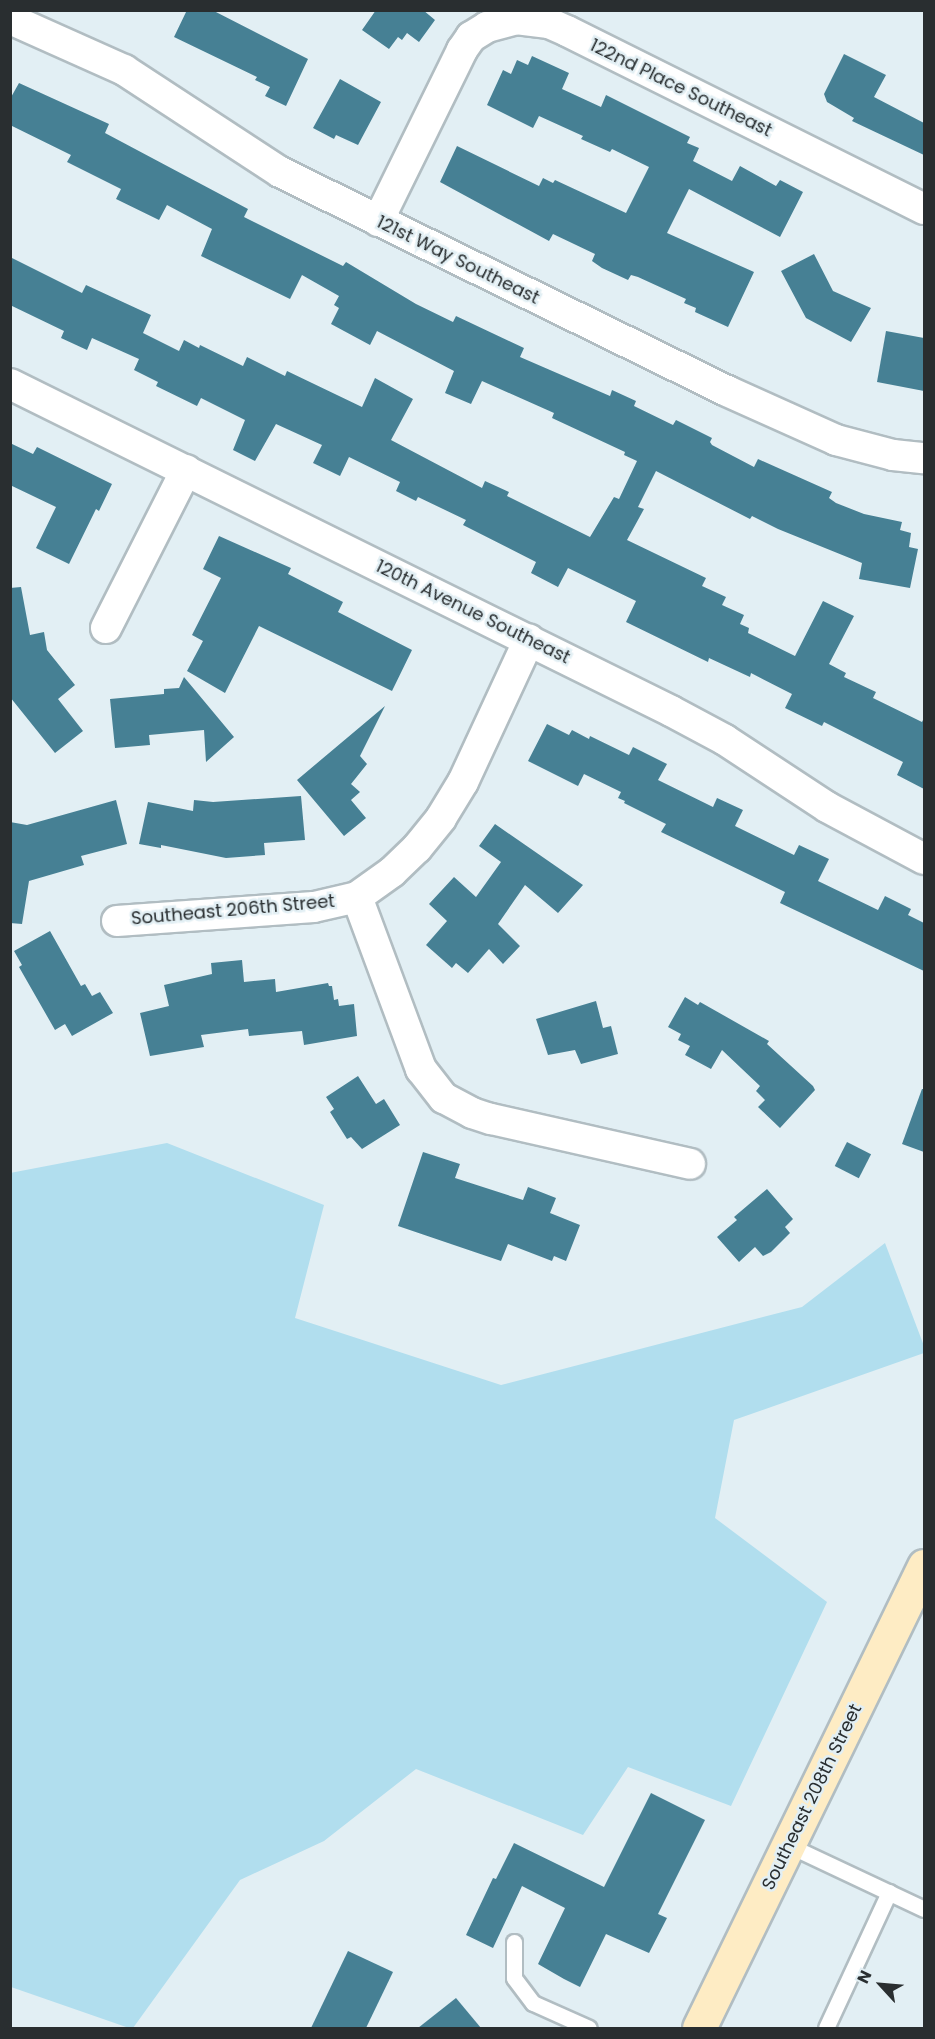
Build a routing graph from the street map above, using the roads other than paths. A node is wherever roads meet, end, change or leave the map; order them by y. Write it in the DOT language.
graph roads {
  1 [pos="10,19"];
  2 [pos="924,209"];
  3 [pos="378,221"];
  4 [pos="10,384"];
  5 [pos="924,458"];
  6 [pos="186,470"];
  7 [pos="106,628"];
  8 [pos="529,640"];
  9 [pos="924,859"];
  10 [pos="357,897"];
  11 [pos="117,921"];
  12 [pos="690,1164"];
  13 [pos="924,1566"];
  14 [pos="788,1845"];
  15 [pos="889,1892"];
  16 [pos="924,1909"];
  17 [pos="514,1942"];
  18 [pos="589,2028"];
  19 [pos="699,2028"];
  20 [pos="826,2028"];
  1 -- 3 [label="street, 121st Way Southeast"];
  2 -- 3 [label="street, 122nd Place Southeast"];
  3 -- 5 [label="street, 121st Way Southeast"];
  4 -- 6 [label="street, 120th Avenue Southeast"];
  6 -- 7 [label="street"];
  6 -- 8 [label="street, 120th Avenue Southeast"];
  8 -- 9 [label="street, 120th Avenue Southeast"];
  8 -- 10 [label="street, Southeast 206th Street"];
  10 -- 11 [label="street, Southeast 206th Street"];
  10 -- 12 [label="street"];
  13 -- 14 [label="main road, Southeast 208th Street"];
  14 -- 15 [label="lane"];
  14 -- 19 [label="main road, Southeast 208th Street"];
  15 -- 16 [label="lane"];
  15 -- 20 [label="lane"];
  17 -- 18 [label="lane"];
}
